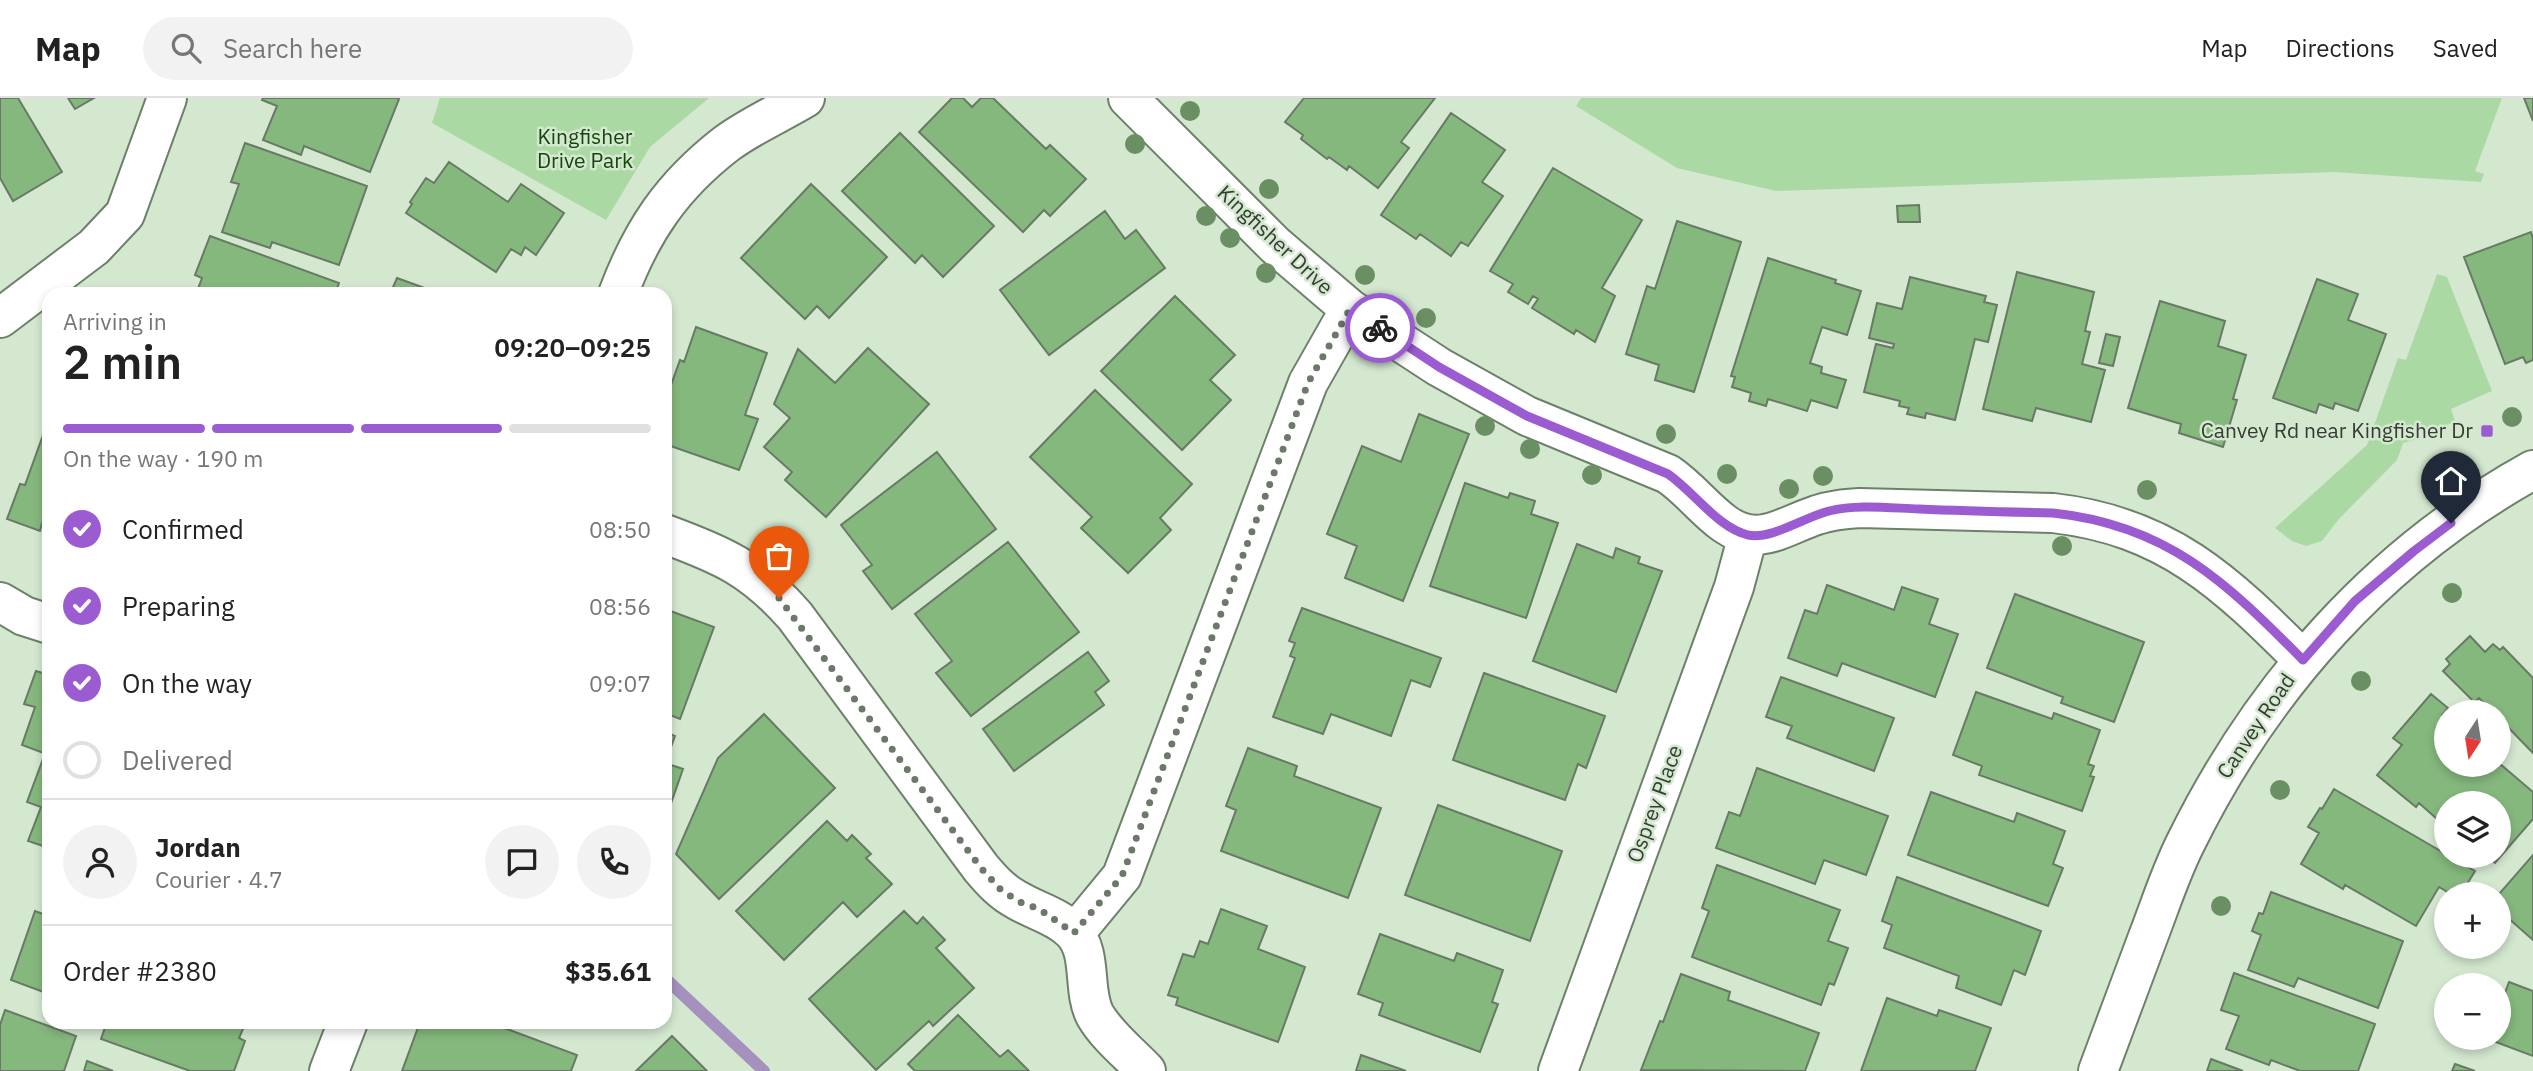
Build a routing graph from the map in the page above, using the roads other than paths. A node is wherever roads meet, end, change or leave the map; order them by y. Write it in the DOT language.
graph roads {
  1 [pos="167,98"];
  2 [pos="805,98"];
  3 [pos="1128,98"];
  4 [pos="621,287"];
  5 [pos="1350,309"];
  6 [pos="0,318"];
  7 [pos="2533,470"];
  8 [pos="1748,535"];
  9 [pos="672,537"];
  10 [pos="0,602"];
  11 [pos="42,621"];
  12 [pos="2303,660"];
  13 [pos="1074,933"];
  14 [pos="345,1029"];
  15 [pos="329,1071"];
  16 [pos="1146,1071"];
  17 [pos="1558,1071"];
  18 [pos="2098,1071"];
  1 -- 6 [label="street"];
  2 -- 4 [label="street"];
  3 -- 5 [label="street, Kingfisher Drive"];
  5 -- 8 [label="street, Kingfisher Drive"];
  5 -- 13 [label="street"];
  7 -- 12 [label="street, Canvey Road"];
  8 -- 12 [label="street"];
  8 -- 17 [label="street, Osprey Place"];
  9 -- 13 [label="street"];
  10 -- 11 [label="street"];
  12 -- 18 [label="street, Canvey Road"];
  13 -- 16 [label="street"];
  14 -- 15 [label="street"];
}
